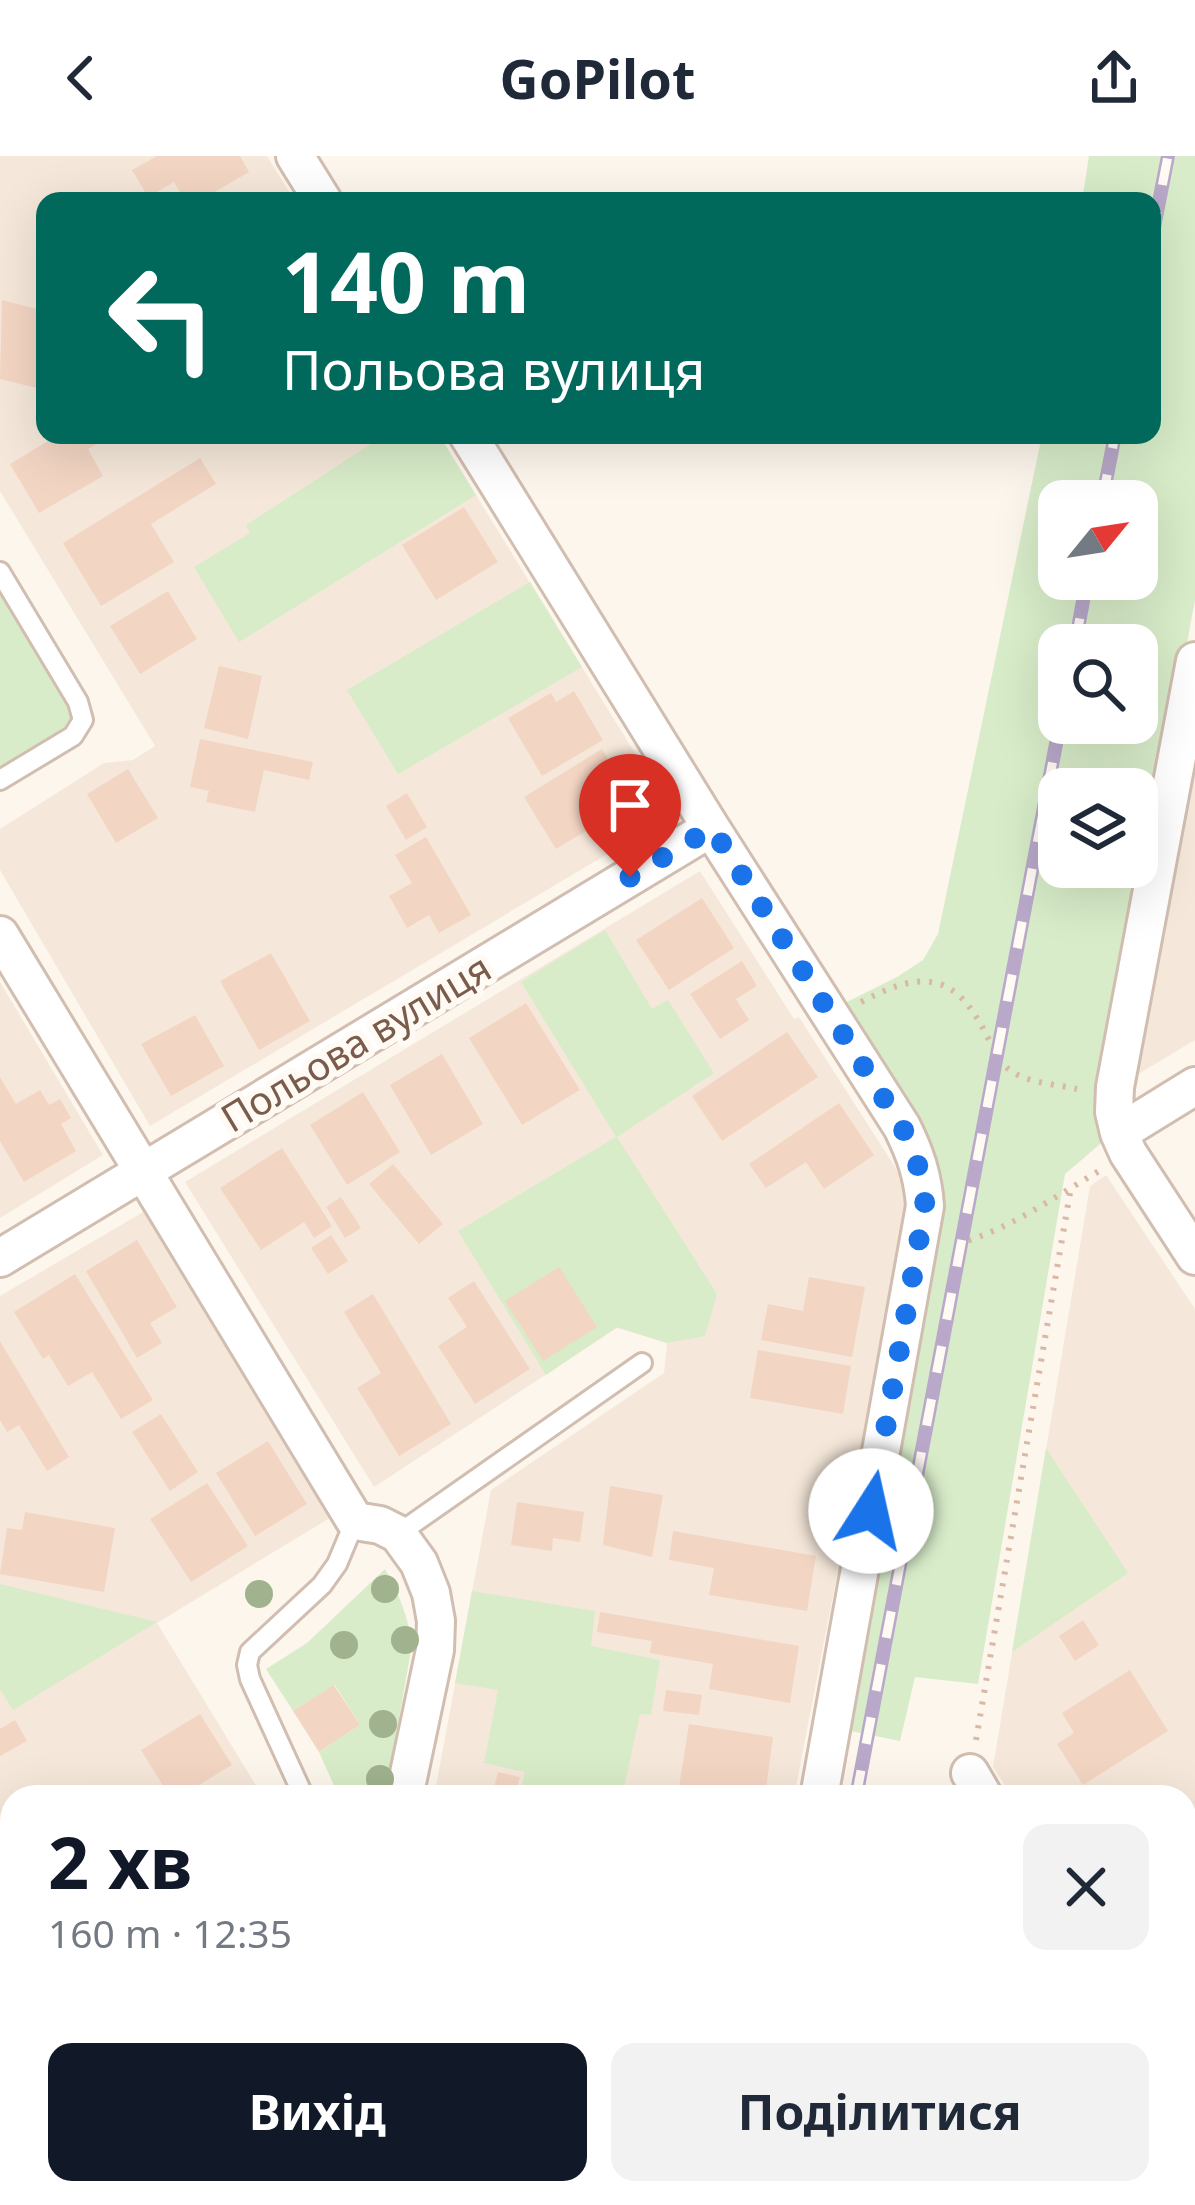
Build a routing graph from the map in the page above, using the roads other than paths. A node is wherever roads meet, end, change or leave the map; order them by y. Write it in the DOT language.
graph roads {
  1 [pos="295,156"];
  2 [pos="317,192"];
  3 [pos="474,444"];
  4 [pos="0,572"];
  5 [pos="1195,661"];
  6 [pos="0,780"];
  7 [pos="712,828"];
  8 [pos="0,935"];
  9 [pos="1195,1086"];
  10 [pos="1121,1128"];
  11 [pos="143,1172"];
  12 [pos="1195,1256"];
  13 [pos="0,1258"];
  14 [pos="642,1364"];
  15 [pos="356,1521"];
  16 [pos="398,1534"];
  17 [pos="299,1785"];
  18 [pos="407,1785"];
  19 [pos="821,1785"];
  1 -- 2 [label="street"];
  3 -- 7 [label="street"];
  4 -- 6 [label="lane"];
  5 -- 10 [label="street"];
  7 -- 11 [label="street, Польова вулиця"];
  7 -- 19 [label="street"];
  8 -- 11 [label="street"];
  9 -- 10 [label="street"];
  10 -- 12 [label="street"];
  11 -- 13 [label="street, Польова вулиця"];
  11 -- 15 [label="street"];
  14 -- 16 [label="lane"];
  15 -- 16 [label="street"];
  15 -- 17 [label="lane"];
  16 -- 18 [label="street"];
}
